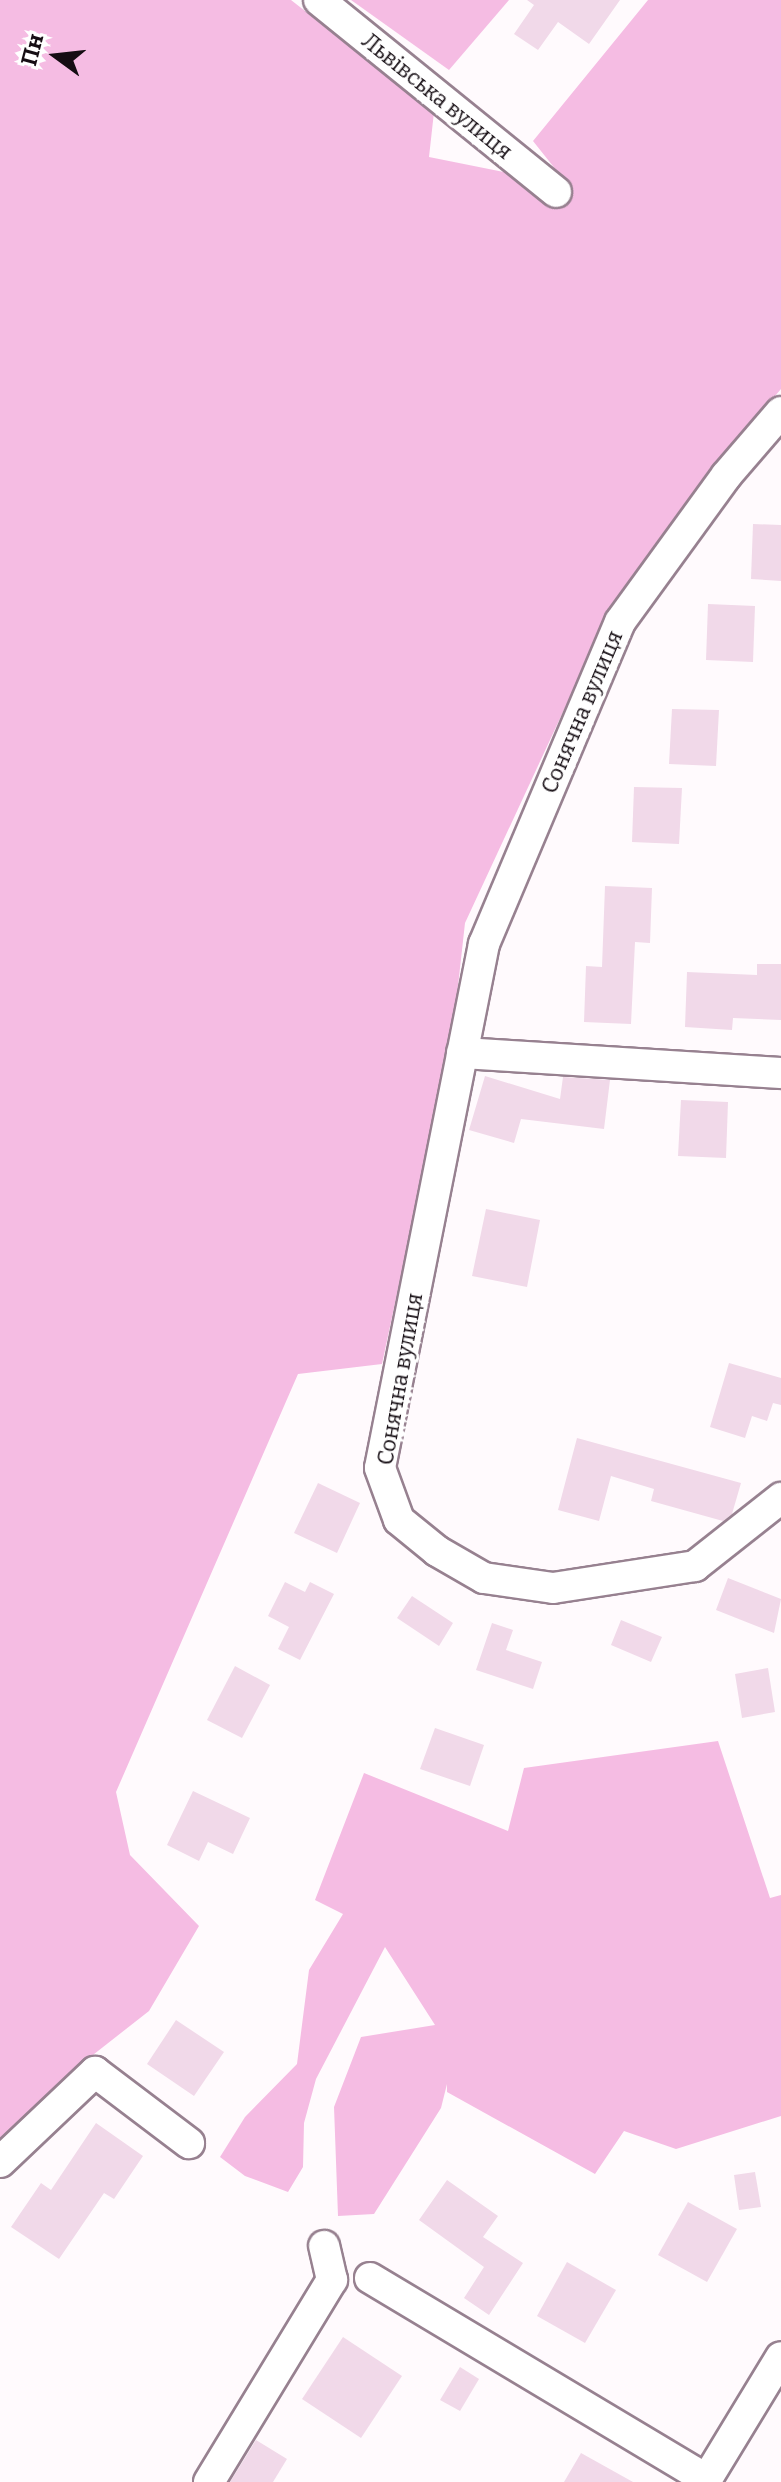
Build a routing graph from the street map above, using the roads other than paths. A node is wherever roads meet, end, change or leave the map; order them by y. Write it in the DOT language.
graph roads {
  1 [pos="319,0"];
  2 [pos="556,192"];
  3 [pos="781,412"];
  4 [pos="462,1053"];
  5 [pos="781,1073"];
  6 [pos="781,1498"];
  7 [pos="189,2143"];
  8 [pos="0,2162"];
  9 [pos="324,2246"];
  10 [pos="370,2278"];
  11 [pos="781,2357"];
  12 [pos="705,2480"];
  13 [pos="209,2482"];
  1 -- 2 [label="street, Львівська вулиця"];
  3 -- 4 [label="street, Сонячна вулиця"];
  4 -- 5 [label="street"];
  4 -- 6 [label="street, Сонячна вулиця"];
  7 -- 8 [label="street"];
  9 -- 13 [label="street"];
  10 -- 12 [label="street"];
  11 -- 12 [label="street"];
}
